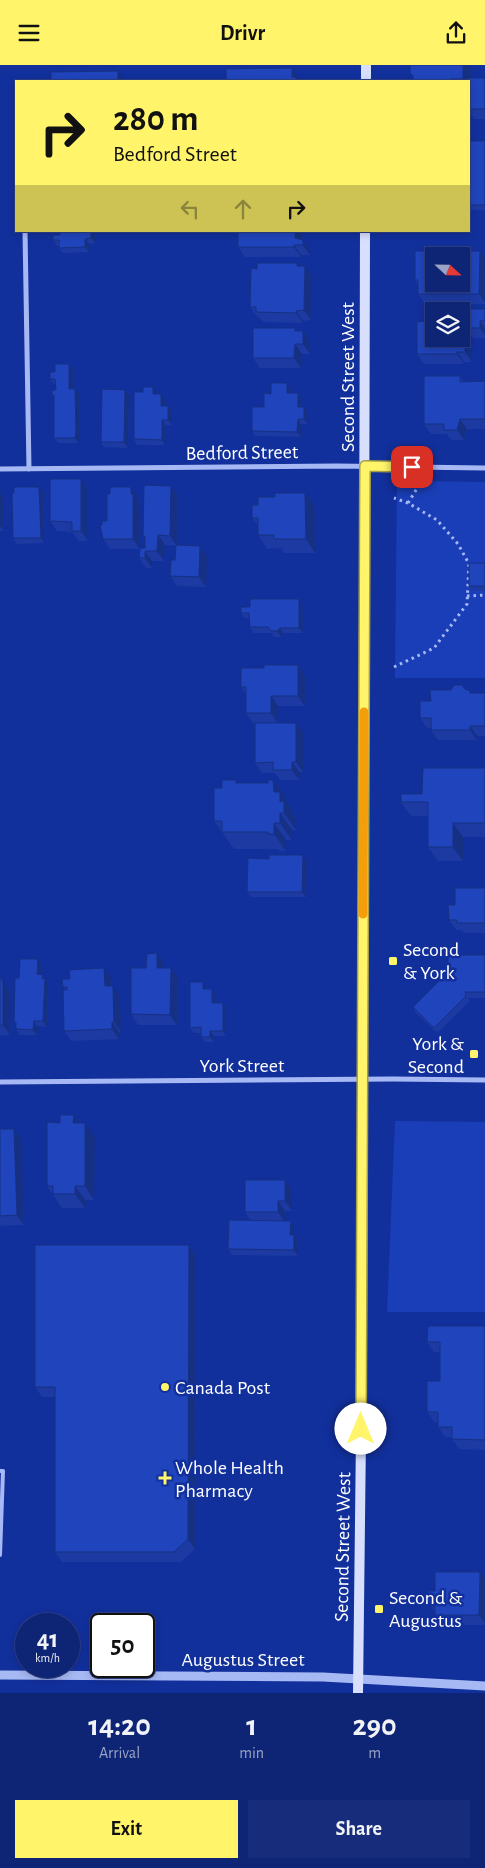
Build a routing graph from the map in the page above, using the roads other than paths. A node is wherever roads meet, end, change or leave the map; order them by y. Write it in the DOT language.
graph roads {
  1 [pos="366,65"];
  2 [pos="366,80"];
  3 [pos="26,232"];
  4 [pos="365,232"];
  5 [pos="365,466"];
  6 [pos="485,468"];
  7 [pos="0,469"];
  8 [pos="29,469"];
  9 [pos="485,1080"];
  10 [pos="362,1081"];
  11 [pos="0,1082"];
  12 [pos="0,1471"];
  13 [pos="0,1555"];
  14 [pos="0,1675"];
  15 [pos="358,1678"];
  16 [pos="485,1686"];
  17 [pos="358,1693"];
  1 -- 2 [label="main road"];
  3 -- 8 [label="street"];
  4 -- 5 [label="main road, Second Street West"];
  5 -- 6 [label="street, Bedford Street"];
  5 -- 8 [label="street, Bedford Street"];
  5 -- 10 [label="main road, Second Street West"];
  7 -- 8 [label="street, Bedford Street"];
  9 -- 10 [label="street, York Street"];
  10 -- 11 [label="street, York Street"];
  10 -- 15 [label="main road, Second Street West"];
  12 -- 13 [label="lane"];
  14 -- 15 [label="street, Augustus Street"];
  15 -- 16 [label="street, Augustus Street"];
  15 -- 17 [label="main road, Second Street West"];
}
